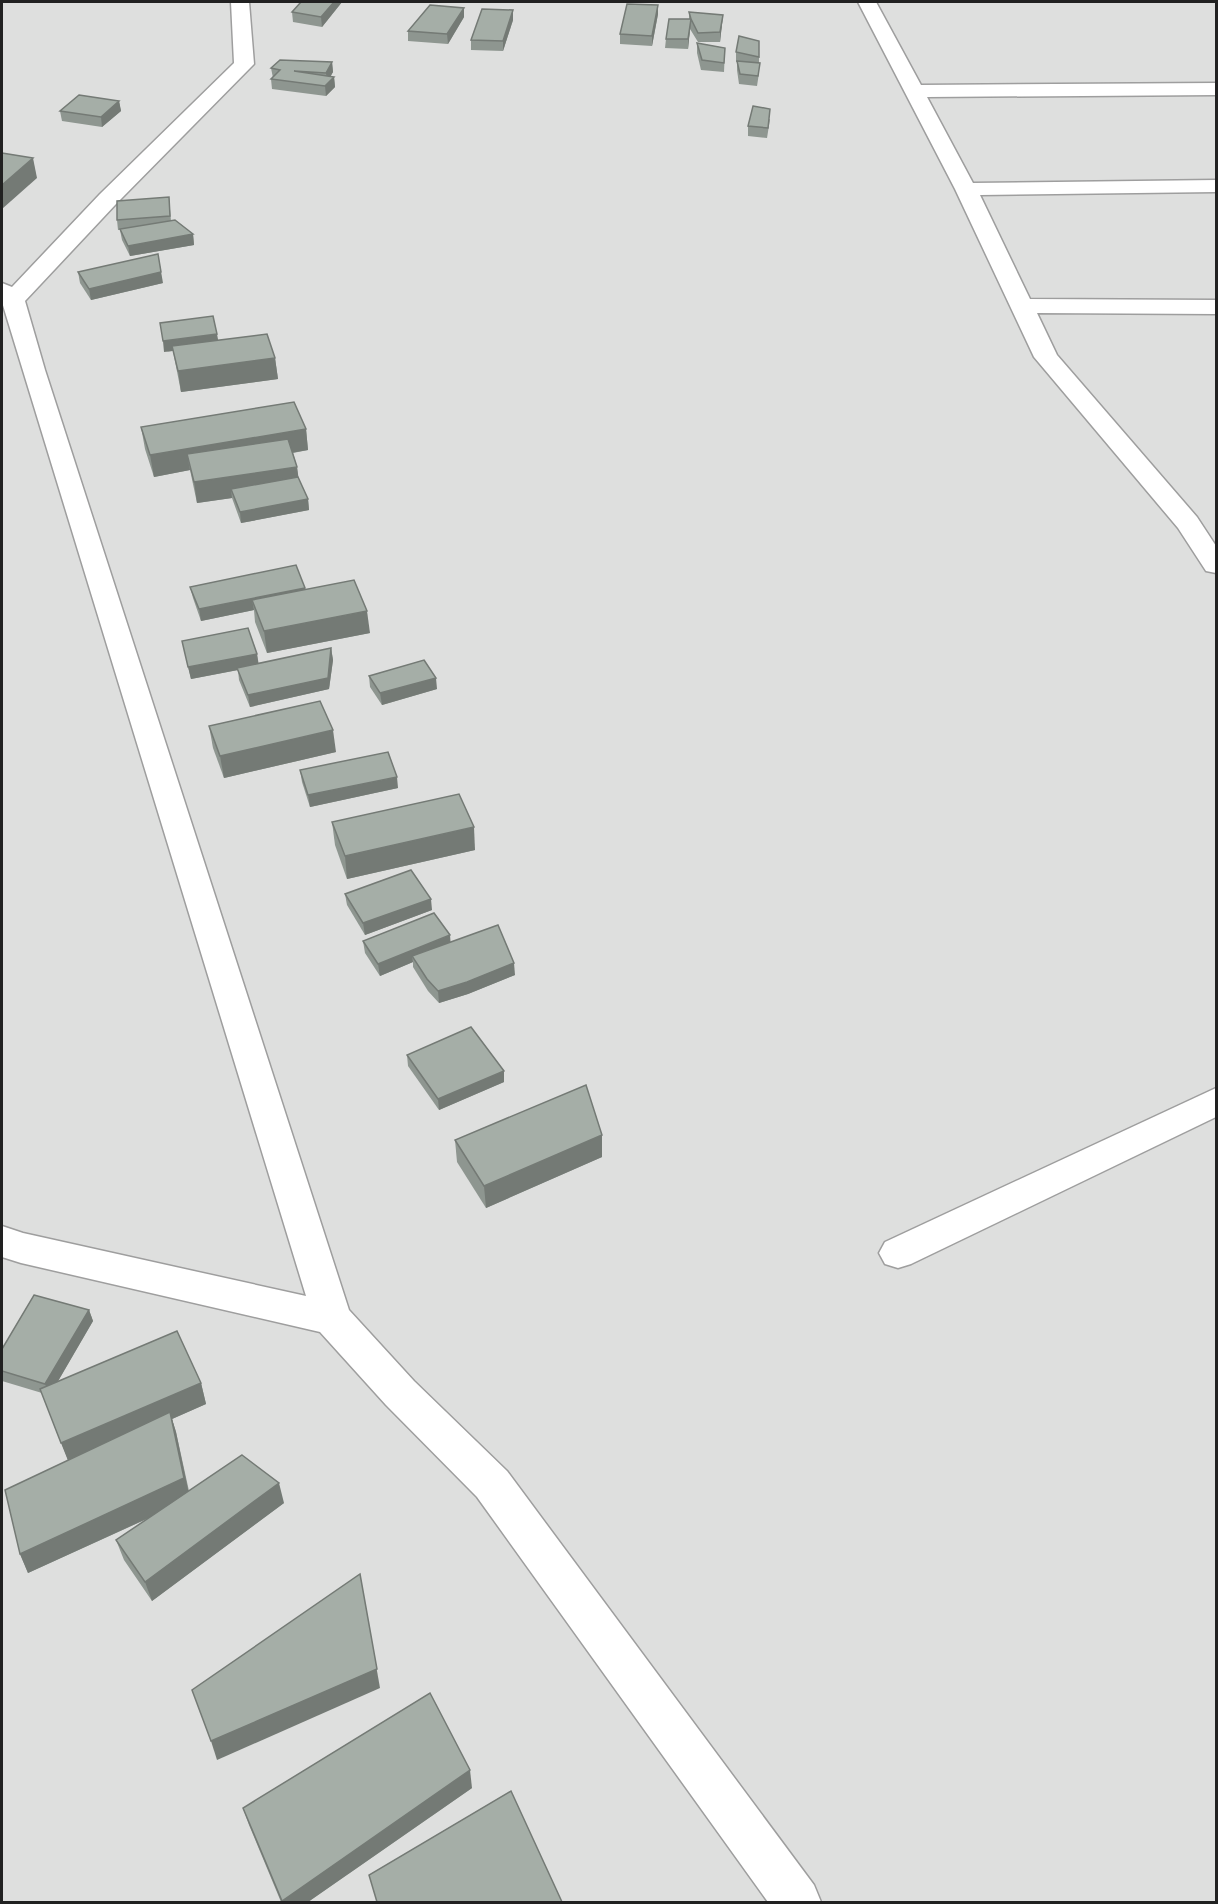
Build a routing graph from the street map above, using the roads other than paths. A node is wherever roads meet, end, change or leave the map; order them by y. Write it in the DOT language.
graph roads {
  1 [pos="240,2"];
  2 [pos="867,2"];
  3 [pos="1216,89"];
  4 [pos="914,91"];
  5 [pos="1216,186"];
  6 [pos="966,189"];
  7 [pos="7,295"];
  8 [pos="1022,306"];
  9 [pos="1216,307"];
  10 [pos="1216,519"];
  11 [pos="1188,523"];
  12 [pos="1216,565"];
  13 [pos="1216,1102"];
  14 [pos="2,1241"];
  15 [pos="898,1253"];
  16 [pos="332,1318"];
  17 [pos="797,1902"];
  1 -- 7 [label="street"];
  2 -- 4 [label="street"];
  3 -- 4 [label="street"];
  4 -- 6 [label="street"];
  5 -- 6 [label="street"];
  6 -- 8 [label="street"];
  7 -- 16 [label="street"];
  8 -- 9 [label="street"];
  8 -- 11 [label="street"];
  10 -- 11 [label="street"];
  11 -- 12 [label="street"];
  13 -- 15 [label="street"];
  14 -- 16 [label="street"];
  16 -- 17 [label="street"];
}
